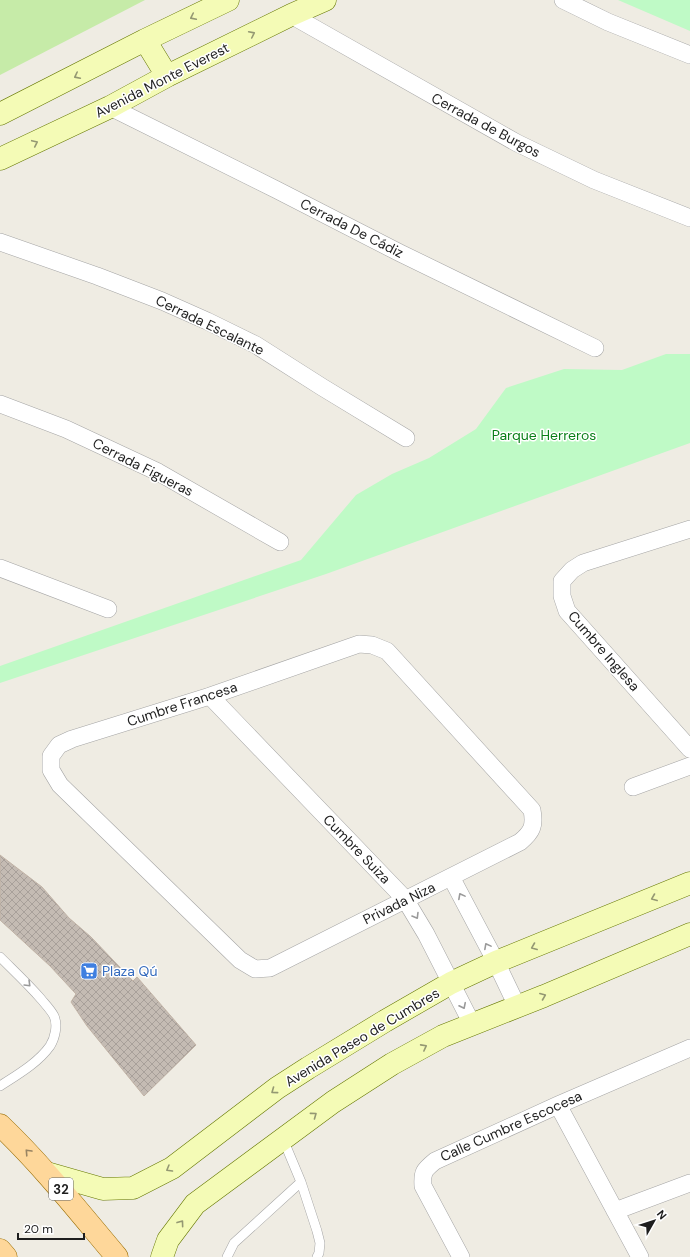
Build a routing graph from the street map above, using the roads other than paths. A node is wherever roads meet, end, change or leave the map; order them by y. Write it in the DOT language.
graph roads {
  1 [pos="228,0"];
  2 [pos="325,0"];
  3 [pos="563,0"];
  4 [pos="290,15"];
  5 [pos="145,40"];
  6 [pos="690,55"];
  7 [pos="167,76"];
  8 [pos="110,107"];
  9 [pos="0,114"];
  10 [pos="0,159"];
  11 [pos="690,218"];
  12 [pos="0,242"];
  13 [pos="595,348"];
  14 [pos="0,404"];
  15 [pos="406,438"];
  16 [pos="690,529"];
  17 [pos="280,542"];
  18 [pos="0,568"];
  19 [pos="108,609"];
  20 [pos="210,696"];
  21 [pos="690,749"];
  22 [pos="690,766"];
  23 [pos="634,788"];
  24 [pos="534,822"];
  25 [pos="451,877"];
  26 [pos="690,883"];
  27 [pos="405,899"];
  28 [pos="690,934"];
  29 [pos="0,957"];
  30 [pos="496,962"];
  31 [pos="255,969"];
  32 [pos="452,983"];
  33 [pos="517,1006"];
  34 [pos="472,1024"];
  35 [pos="690,1048"];
  36 [pos="0,1086"];
  37 [pos="558,1105"];
  38 [pos="0,1125"];
  39 [pos="283,1139"];
  40 [pos="47,1173"];
  41 [pos="301,1182"];
  42 [pos="690,1183"];
  43 [pos="615,1212"];
  44 [pos="0,1250"];
  45 [pos="6,1257"];
  46 [pos="117,1257"];
  47 [pos="162,1257"];
  48 [pos="227,1257"];
  49 [pos="317,1257"];
  50 [pos="461,1257"];
  51 [pos="640,1257"];
  1 -- 5 [label="street, one-way"];
  2 -- 4 [label="street, Avenida Monte Everest"];
  3 -- 6 [label="street"];
  7 -- 4 [label="street, Avenida Monte Everest, one-way"];
  4 -- 11 [label="street, Cerrada de Burgos"];
  5 -- 7 [label="street"];
  5 -- 9 [label="street, one-way"];
  7 -- 8 [label="street, Avenida Monte Everest"];
  10 -- 8 [label="street, Avenida Monte Everest, one-way"];
  8 -- 13 [label="street, Cerrada De Cádiz"];
  12 -- 15 [label="street, Cerrada Escalante"];
  14 -- 17 [label="street, Cerrada Figueras"];
  16 -- 21 [label="street, Cumbre Inglesa"];
  18 -- 19 [label="street"];
  20 -- 24 [label="street, Cumbre Francesa"];
  20 -- 27 [label="street, Cumbre Suiza"];
  20 -- 31 [label="street, Cumbre Francesa"];
  22 -- 23 [label="street"];
  24 -- 25 [label="street, Privada Niza"];
  25 -- 27 [label="street, Privada Niza"];
  30 -- 25 [label="street, one-way"];
  26 -- 30 [label="street, Avenida Paseo de Cumbres, one-way"];
  27 -- 31 [label="street, Privada Niza"];
  27 -- 32 [label="street, Cumbre Suiza, one-way"];
  33 -- 28 [label="street, one-way"];
  29 -- 36 [label="lane, one-way"];
  30 -- 32 [label="street, Avenida Paseo de Cumbres"];
  30 -- 33 [label="street"];
  32 -- 34 [label="street, Cumbre Suiza, one-way"];
  32 -- 40 [label="street, Avenida Paseo de Cumbres, one-way"];
  33 -- 34 [label="street"];
  39 -- 34 [label="street, one-way"];
  35 -- 37 [label="street, Calle Cumbre Escocesa"];
  37 -- 43 [label="street"];
  37 -- 50 [label="street, Calle Cumbre Escocesa"];
  40 -- 38 [label="main road, 32, one-way"];
  39 -- 41 [label="lane"];
  47 -- 39 [label="street, one-way"];
  40 -- 46 [label="main road, 32"];
  41 -- 48 [label="lane"];
  41 -- 49 [label="lane"];
  42 -- 43 [label="street"];
  43 -- 51 [label="street"];
  44 -- 45 [label="main road"];
}
